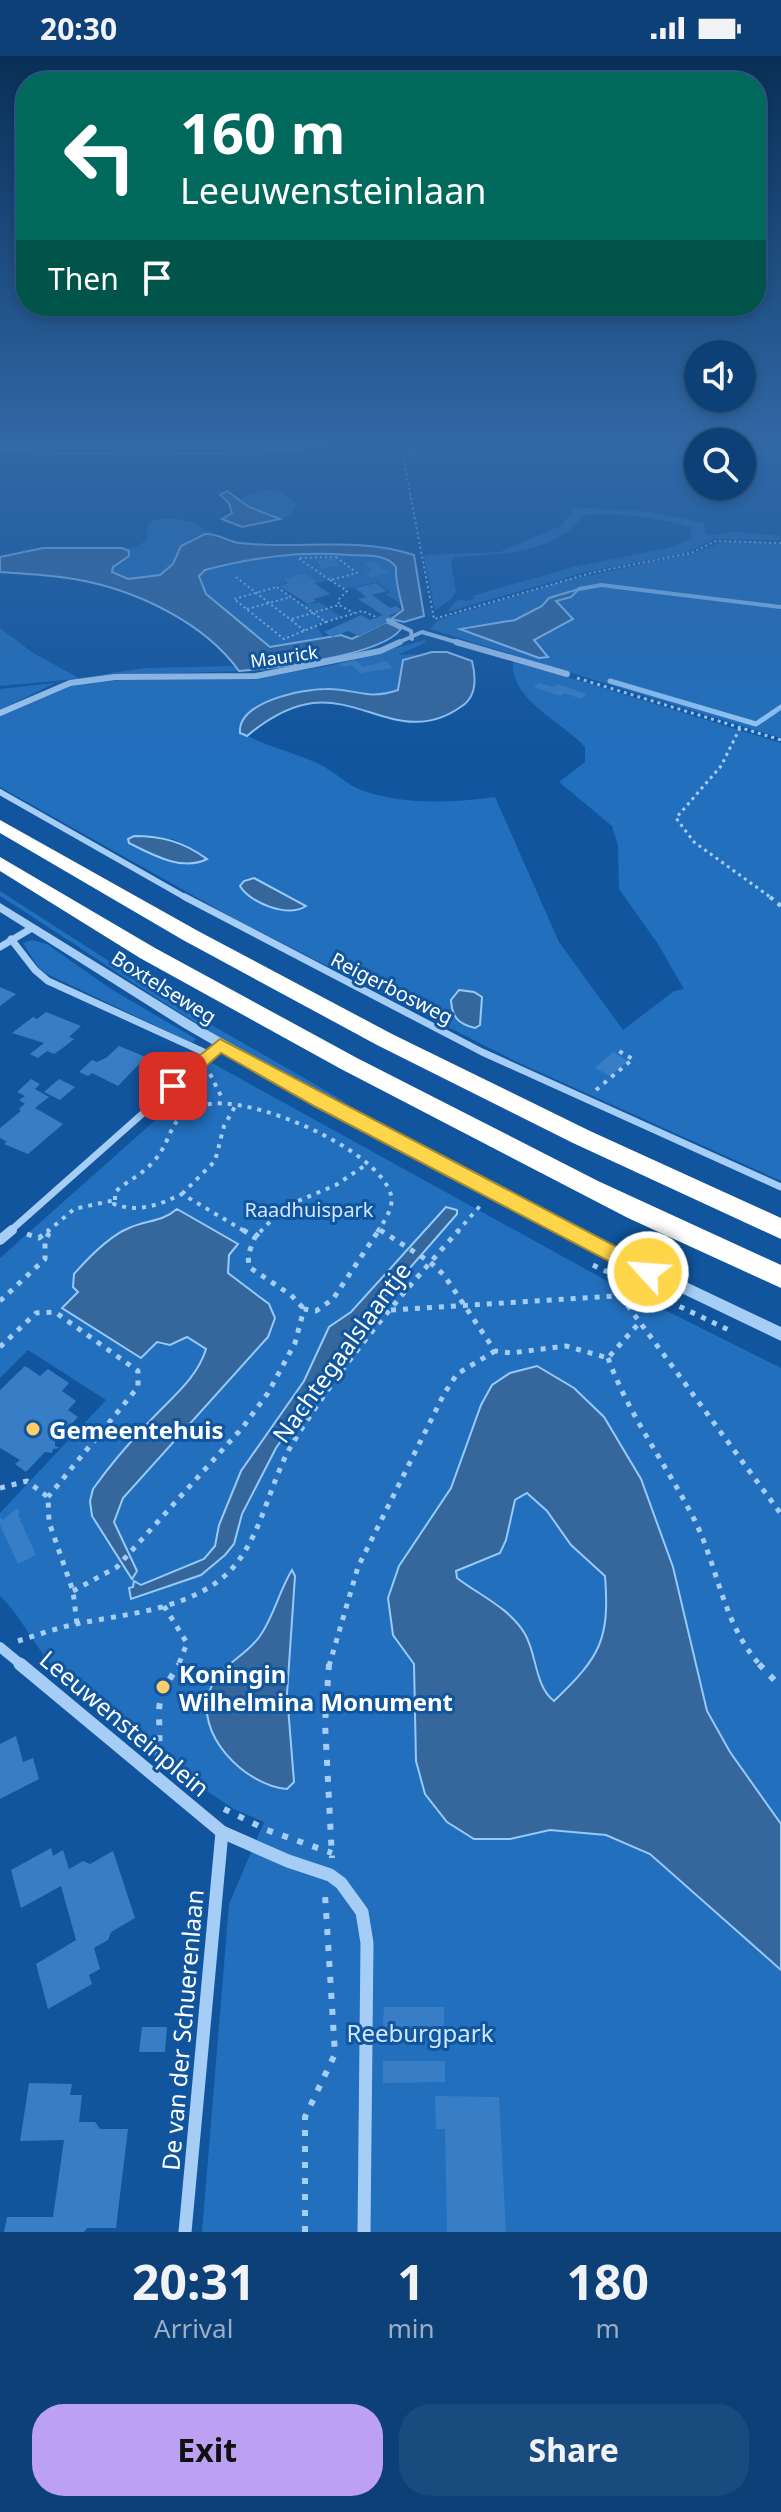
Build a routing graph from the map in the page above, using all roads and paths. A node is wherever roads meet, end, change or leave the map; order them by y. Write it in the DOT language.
graph roads {
  1 [pos="421,550"];
  2 [pos="698,550"];
  3 [pos="236,577"];
  4 [pos="329,580"];
  5 [pos="257,593"];
  6 [pos="291,597"];
  7 [pos="270,603"];
  8 [pos="339,605"];
  9 [pos="247,609"];
  10 [pos="313,613"];
  11 [pos="354,613"];
  12 [pos="377,617"];
  13 [pos="291,619"];
  14 [pos="388,620"];
  15 [pos="326,622"];
  16 [pos="305,631"];
  17 [pos="412,639"];
  18 [pos="567,674"];
  19 [pos="0,713"];
  20 [pos="740,728"];
  21 [pos="781,740"];
  22 [pos="0,792"];
  23 [pos="0,825"];
  24 [pos="0,863"];
  25 [pos="781,906"];
  26 [pos="0,907"];
  27 [pos="32,928"];
  28 [pos="11,939"];
  29 [pos="0,947"];
  30 [pos="214,1050"];
  31 [pos="617,1050"];
  32 [pos="632,1057"];
  33 [pos="642,1065"];
  34 [pos="196,1066"];
  35 [pos="223,1100"];
  36 [pos="587,1101"];
  37 [pos="237,1103"];
  38 [pos="367,1164"];
  39 [pos="781,1187"];
  40 [pos="182,1194"];
  41 [pos="115,1200"];
  42 [pos="480,1206"];
  43 [pos="12,1229"];
  44 [pos="379,1229"];
  45 [pos="781,1229"];
  46 [pos="50,1231"];
  47 [pos="255,1237"];
  48 [pos="0,1240"];
  49 [pos="428,1261"];
  50 [pos="585,1261"];
  51 [pos="781,1277"];
  52 [pos="627,1283"];
  53 [pos="0,1301"];
  54 [pos="462,1306"];
  55 [pos="304,1309"];
  56 [pos="390,1310"];
  57 [pos="640,1322"];
  58 [pos="781,1334"];
  59 [pos="739,1335"];
  60 [pos="0,1347"];
  61 [pos="495,1351"];
  62 [pos="608,1358"];
  63 [pos="0,1488"];
  64 [pos="48,1497"];
  65 [pos="781,1514"];
  66 [pos="73,1591"];
  67 [pos="164,1606"];
  68 [pos="77,1624"];
  69 [pos="15,1641"];
  70 [pos="0,1647"];
  71 [pos="781,1687"];
  72 [pos="166,1765"];
  73 [pos="221,1806"];
  74 [pos="222,1832"];
  75 [pos="332,1853"];
  76 [pos="330,1875"];
  77 [pos="185,2232"];
  78 [pos="305,2232"];
  79 [pos="364,2232"];
  1 -- 2 [label="path"];
  3 -- 5 [label="path"];
  4 -- 4 [label="path"];
  4 -- 8 [label="path"];
  5 -- 6 [label="path"];
  5 -- 7 [label="path"];
  5 -- 9 [label="path"];
  6 -- 7 [label="path"];
  6 -- 10 [label="path"];
  7 -- 9 [label="path"];
  7 -- 13 [label="path"];
  8 -- 10 [label="path"];
  8 -- 11 [label="path"];
  9 -- 16 [label="path"];
  10 -- 13 [label="path"];
  10 -- 15 [label="path"];
  11 -- 12 [label="path"];
  11 -- 15 [label="path"];
  13 -- 16 [label="path"];
  14 -- 17 [label="street"];
  15 -- 16 [label="path"];
  17 -- 18 [label="street, Maurick"];
  17 -- 19 [label="street, Maurick"];
  18 -- 20 [label="path"];
  20 -- 21 [label="path"];
  20 -- 25 [label="path"];
  22 -- 36 [label="street, Reigerbosweg"];
  23 -- 45 [label="highway"];
  24 -- 51 [label="highway"];
  26 -- 27 [label="street, Boxtelseweg"];
  27 -- 28 [label="street"];
  27 -- 30 [label="street, Boxtelseweg"];
  28 -- 29 [label="street"];
  28 -- 30 [label="street, Boxtelseweg"];
  30 -- 34 [label="street"];
  30 -- 58 [label="street, Boxtelseweg"];
  31 -- 32 [label="path"];
  32 -- 33 [label="path"];
  32 -- 36 [label="path"];
  34 -- 35 [label="path"];
  34 -- 43 [label="street"];
  35 -- 37 [label="path"];
  35 -- 41 [label="path"];
  36 -- 39 [label="street, Reigerbosweg"];
  37 -- 38 [label="path"];
  37 -- 40 [label="path"];
  38 -- 44 [label="path"];
  38 -- 47 [label="path"];
  40 -- 41 [label="path"];
  40 -- 47 [label="path"];
  41 -- 46 [label="path"];
  42 -- 49 [label="path, Nachtegaalslaantje"];
  43 -- 46 [label="path"];
  43 -- 48 [label="street"];
  44 -- 49 [label="path"];
  44 -- 55 [label="path"];
  46 -- 53 [label="path"];
  47 -- 55 [label="path"];
  49 -- 54 [label="path"];
  49 -- 56 [label="path, Nachtegaalslaantje"];
  50 -- 52 [label="path"];
  52 -- 54 [label="path"];
  52 -- 57 [label="path"];
  52 -- 59 [label="path"];
  54 -- 56 [label="path"];
  54 -- 61 [label="path"];
  55 -- 66 [label="path"];
  56 -- 67 [label="path, Nachtegaalslaantje"];
  57 -- 62 [label="path"];
  57 -- 65 [label="path"];
  60 -- 64 [label="path"];
  61 -- 62 [label="path"];
  61 -- 75 [label="path"];
  62 -- 71 [label="path"];
  63 -- 64 [label="path"];
  64 -- 66 [label="path"];
  66 -- 68 [label="path"];
  67 -- 68 [label="path, Nachtegaalslaantje"];
  67 -- 72 [label="path"];
  68 -- 69 [label="path, Nachtegaalslaantje"];
  70 -- 74 [label="street, Leeuwensteinplein"];
  73 -- 75 [label="path"];
  74 -- 76 [label="street, Leeuwensteinplein"];
  74 -- 77 [label="street, De van der Schuerenlaan"];
  75 -- 76 [label="path"];
  76 -- 78 [label="path"];
  76 -- 79 [label="street"];
}
